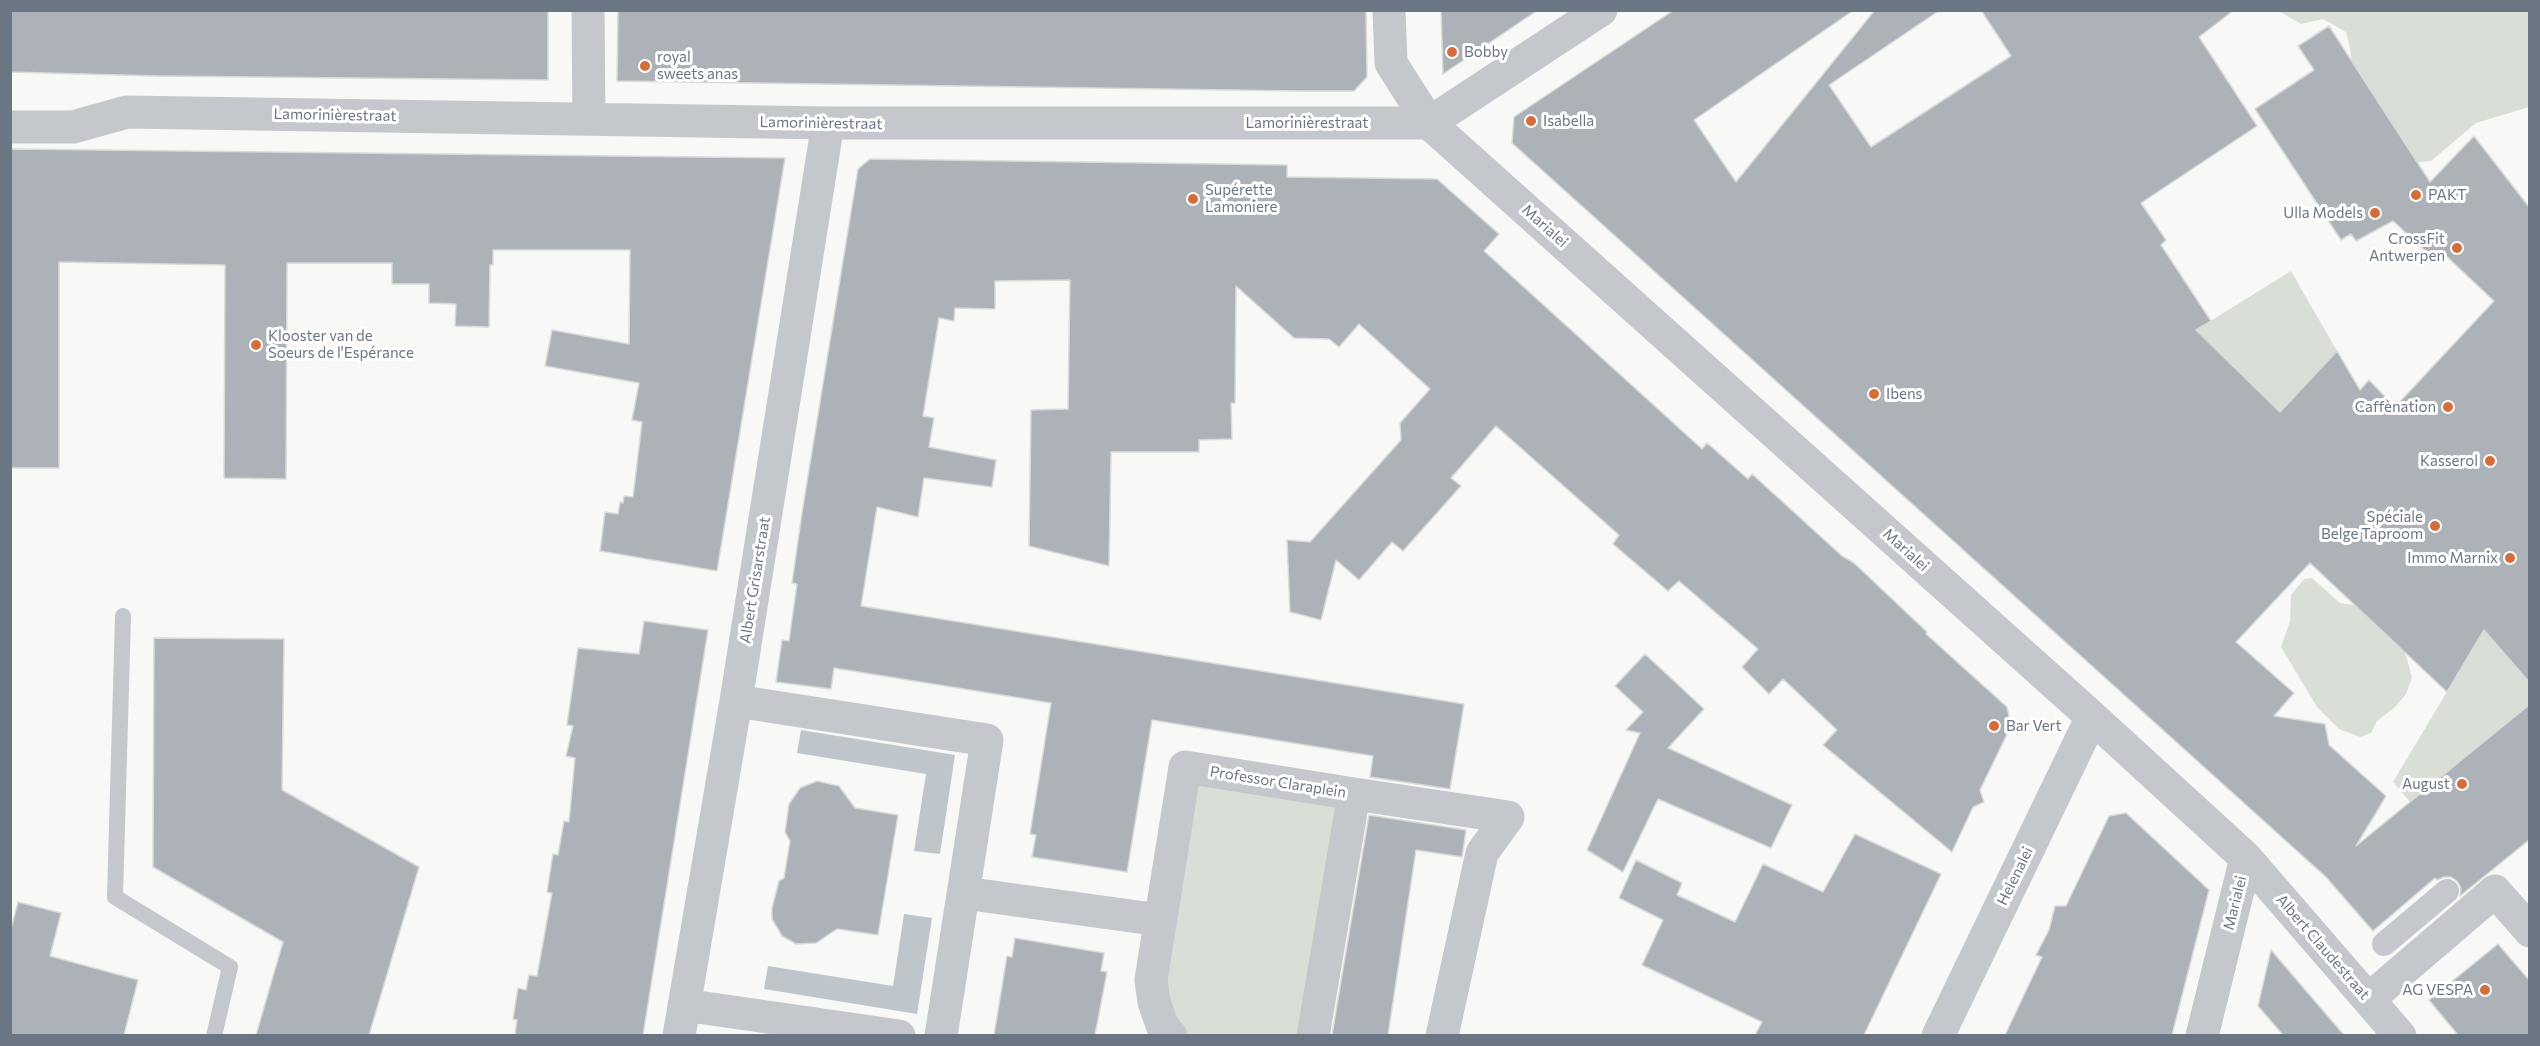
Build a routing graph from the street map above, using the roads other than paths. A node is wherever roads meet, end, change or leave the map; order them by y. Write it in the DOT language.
graph roads {
  1 [pos="588,10"];
  2 [pos="1389,10"];
  3 [pos="1601,10"];
  4 [pos="589,118"];
  5 [pos="828,123"];
  6 [pos="1429,123"];
  7 [pos="10,127"];
  8 [pos="123,616"];
  9 [pos="736,701"];
  10 [pos="2092,717"];
  11 [pos="1354,794"];
  12 [pos="2246,858"];
  13 [pos="2447,891"];
  14 [pos="964,893"];
  15 [pos="1160,920"];
  16 [pos="2529,931"];
  17 [pos="2384,944"];
  18 [pos="2369,999"];
  19 [pos="682,1020"];
  20 [pos="214,1035"];
  21 [pos="899,1035"];
  22 [pos="941,1035"];
  23 [pos="1171,1035"];
  24 [pos="1313,1035"];
  25 [pos="1442,1035"];
  26 [pos="1938,1035"];
  27 [pos="2202,1035"];
  28 [pos="2400,1035"];
  1 -- 4 [label="street"];
  2 -- 6 [label="street, Marialei"];
  3 -- 6 [label="street"];
  4 -- 5 [label="street, Lamorinièrestraat"];
  4 -- 7 [label="street, Lamorinièrestraat"];
  5 -- 6 [label="street, Lamorinièrestraat"];
  5 -- 9 [label="street, Albert Grisarstraat"];
  6 -- 10 [label="street, Marialei"];
  8 -- 20 [label="lane"];
  9 -- 14 [label="street"];
  9 -- 19 [label="street, Albert Grisarstraat"];
  10 -- 12 [label="street, Marialei"];
  10 -- 26 [label="street, Helenalei"];
  11 -- 15 [label="street, Professor Claraplein"];
  11 -- 24 [label="street, Professor Claraplein"];
  11 -- 25 [label="street"];
  12 -- 18 [label="street, Albert Claudestraat"];
  12 -- 27 [label="street, Marialei"];
  13 -- 17 [label="street"];
  14 -- 15 [label="street"];
  14 -- 22 [label="street"];
  15 -- 23 [label="street, Professor Claraplein"];
  16 -- 18 [label="street"];
  18 -- 28 [label="street, Albert Claudestraat"];
  19 -- 21 [label="street"];
}
